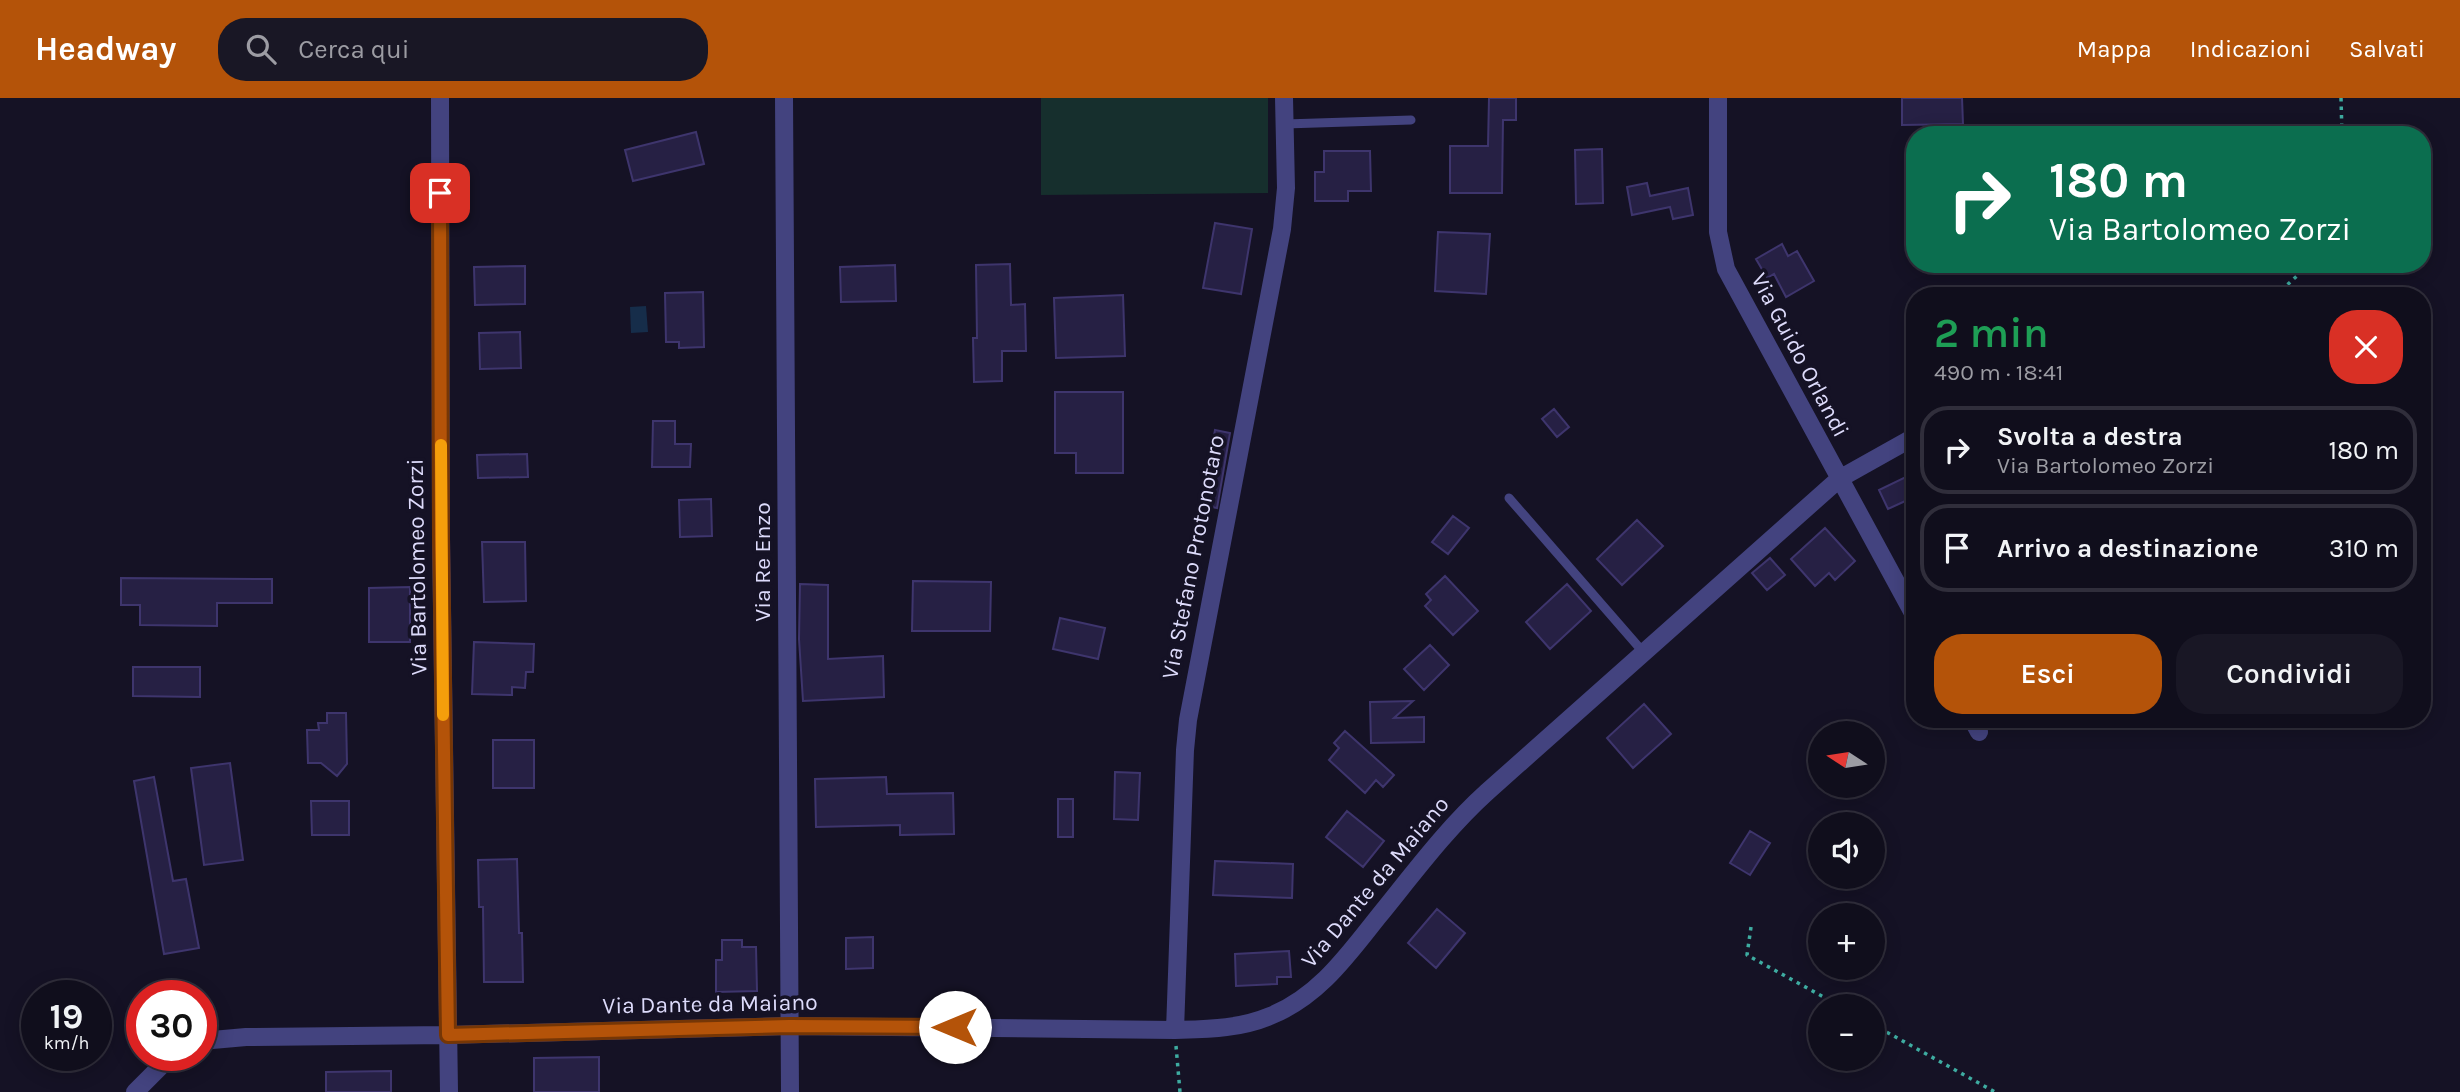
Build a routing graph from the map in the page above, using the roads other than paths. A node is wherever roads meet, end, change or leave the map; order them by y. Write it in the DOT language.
graph roads {
  1 [pos="440,98"];
  2 [pos="783,98"];
  3 [pos="1284,98"];
  4 [pos="1718,98"];
  5 [pos="1411,120"];
  6 [pos="1285,124"];
  7 [pos="1906,442"];
  8 [pos="1839,479"];
  9 [pos="1509,498"];
  10 [pos="1906,600"];
  11 [pos="1644,653"];
  12 [pos="789,1026"];
  13 [pos="1175,1030"];
  14 [pos="448,1035"];
  15 [pos="217,1040"];
  16 [pos="156,1071"];
  17 [pos="135,1092"];
  18 [pos="449,1092"];
  19 [pos="790,1092"];
  1 -- 14 [label="street, Via Bartolomeo Zorzi"];
  2 -- 12 [label="street, Via Re Enzo"];
  3 -- 6 [label="street, Via Stefano Protonotaro"];
  4 -- 8 [label="street, Via Guido Orlandi"];
  5 -- 6 [label="lane"];
  6 -- 13 [label="street, Via Stefano Protonotaro"];
  7 -- 8 [label="street, Via Dante da Maiano"];
  8 -- 10 [label="street, Via Guido Orlandi"];
  8 -- 11 [label="street, Via Dante da Maiano"];
  9 -- 11 [label="lane"];
  11 -- 13 [label="street, Via Dante da Maiano"];
  12 -- 13 [label="street, Via Dante da Maiano"];
  12 -- 14 [label="street, Via Dante da Maiano"];
  12 -- 19 [label="street, Via Re Enzo"];
  14 -- 15 [label="street, Via Dante da Maiano"];
  14 -- 18 [label="street, Via Bartolomeo Zorzi"];
  16 -- 17 [label="street"];
}
